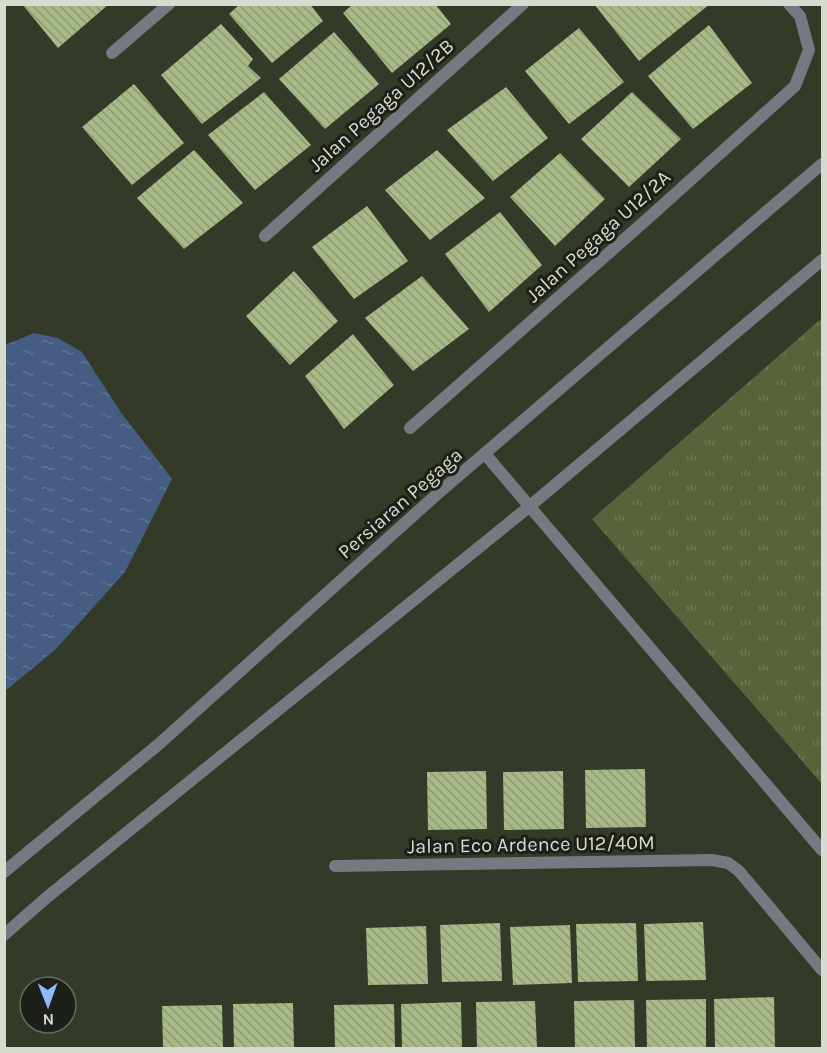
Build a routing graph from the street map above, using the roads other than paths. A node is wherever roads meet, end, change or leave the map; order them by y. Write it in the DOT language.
graph roads {
  1 [pos="169,4"];
  2 [pos="523,4"];
  3 [pos="789,4"];
  4 [pos="112,52"];
  5 [pos="822,164"];
  6 [pos="265,236"];
  7 [pos="822,260"];
  8 [pos="410,428"];
  9 [pos="485,454"];
  10 [pos="530,506"];
  11 [pos="822,850"];
  12 [pos="334,866"];
  13 [pos="4,872"];
  14 [pos="4,935"];
  15 [pos="822,970"];
  1 -- 4 [label="street"];
  2 -- 6 [label="street, Jalan Pegaga U12/2B"];
  3 -- 8 [label="street, Jalan Pegaga U12/2A"];
  5 -- 9 [label="street, Persiaran Pegaga"];
  7 -- 10 [label="street"];
  9 -- 10 [label="street"];
  9 -- 13 [label="street, Persiaran Pegaga"];
  10 -- 11 [label="street"];
  10 -- 14 [label="street"];
  12 -- 15 [label="street, Jalan Eco Ardence U12/40M"];
}
